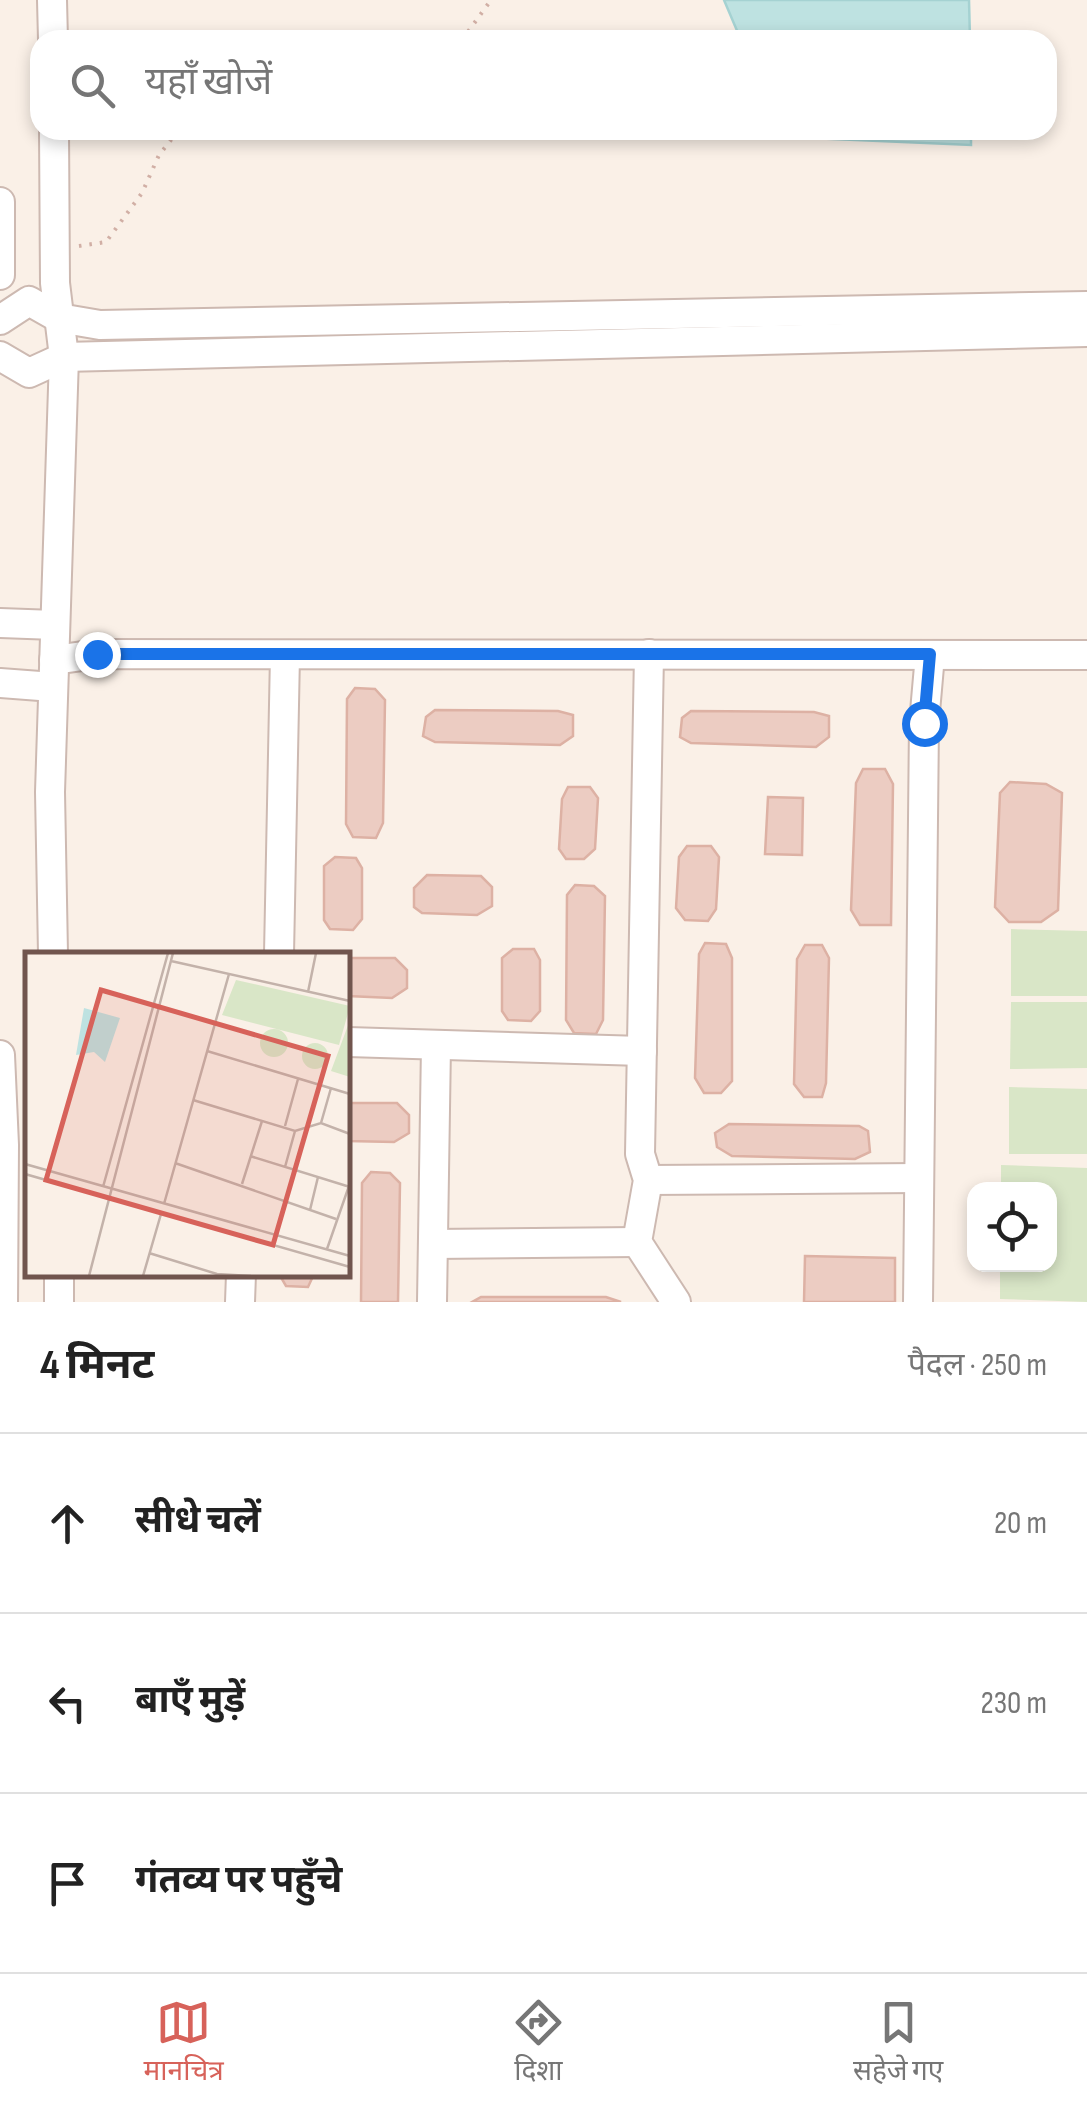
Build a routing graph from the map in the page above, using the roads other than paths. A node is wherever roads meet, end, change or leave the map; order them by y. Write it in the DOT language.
graph roads {
  1 [pos="52,0"];
  2 [pos="52,30"];
  3 [pos="54,140"];
  4 [pos="0,202"];
  5 [pos="0,275"];
  6 [pos="1087,306"];
  7 [pos="59,318"];
  8 [pos="0,320"];
  9 [pos="1087,332"];
  10 [pos="0,356"];
  11 [pos="64,358"];
  12 [pos="0,624"];
  13 [pos="55,625"];
  14 [pos="285,654"];
  15 [pos="649,654"];
  16 [pos="930,654"];
  17 [pos="1087,654"];
  18 [pos="53,673"];
  19 [pos="0,684"];
  20 [pos="53,952"];
  21 [pos="280,952"];
  22 [pos="350,1042"];
  23 [pos="436,1044"];
  24 [pos="642,1050"];
  25 [pos="0,1055"];
  26 [pos="919,1178"];
  27 [pos="648,1180"];
  28 [pos="637,1242"];
  29 [pos="433,1244"];
  30 [pos="3,1302"];
  31 [pos="432,1302"];
  32 [pos="676,1302"];
  33 [pos="918,1302"];
  1 -- 2 [label="street"];
  3 -- 7 [label="street"];
  4 -- 5 [label="street"];
  6 -- 7 [label="street"];
  7 -- 8 [label="street"];
  7 -- 11 [label="street"];
  9 -- 11 [label="street"];
  10 -- 11 [label="street"];
  11 -- 13 [label="street"];
  12 -- 13 [label="street"];
  13 -- 18 [label="street"];
  14 -- 15 [label="street"];
  14 -- 18 [label="street"];
  14 -- 21 [label="street"];
  15 -- 16 [label="street"];
  15 -- 24 [label="street"];
  16 -- 17 [label="street"];
  16 -- 26 [label="street"];
  18 -- 19 [label="street"];
  18 -- 20 [label="street"];
  22 -- 23 [label="street"];
  23 -- 24 [label="street"];
  23 -- 29 [label="street"];
  24 -- 27 [label="street"];
  25 -- 30 [label="street"];
  26 -- 27 [label="street"];
  26 -- 33 [label="street"];
  27 -- 28 [label="street"];
  28 -- 29 [label="street"];
  28 -- 32 [label="street"];
  29 -- 31 [label="street"];
}
